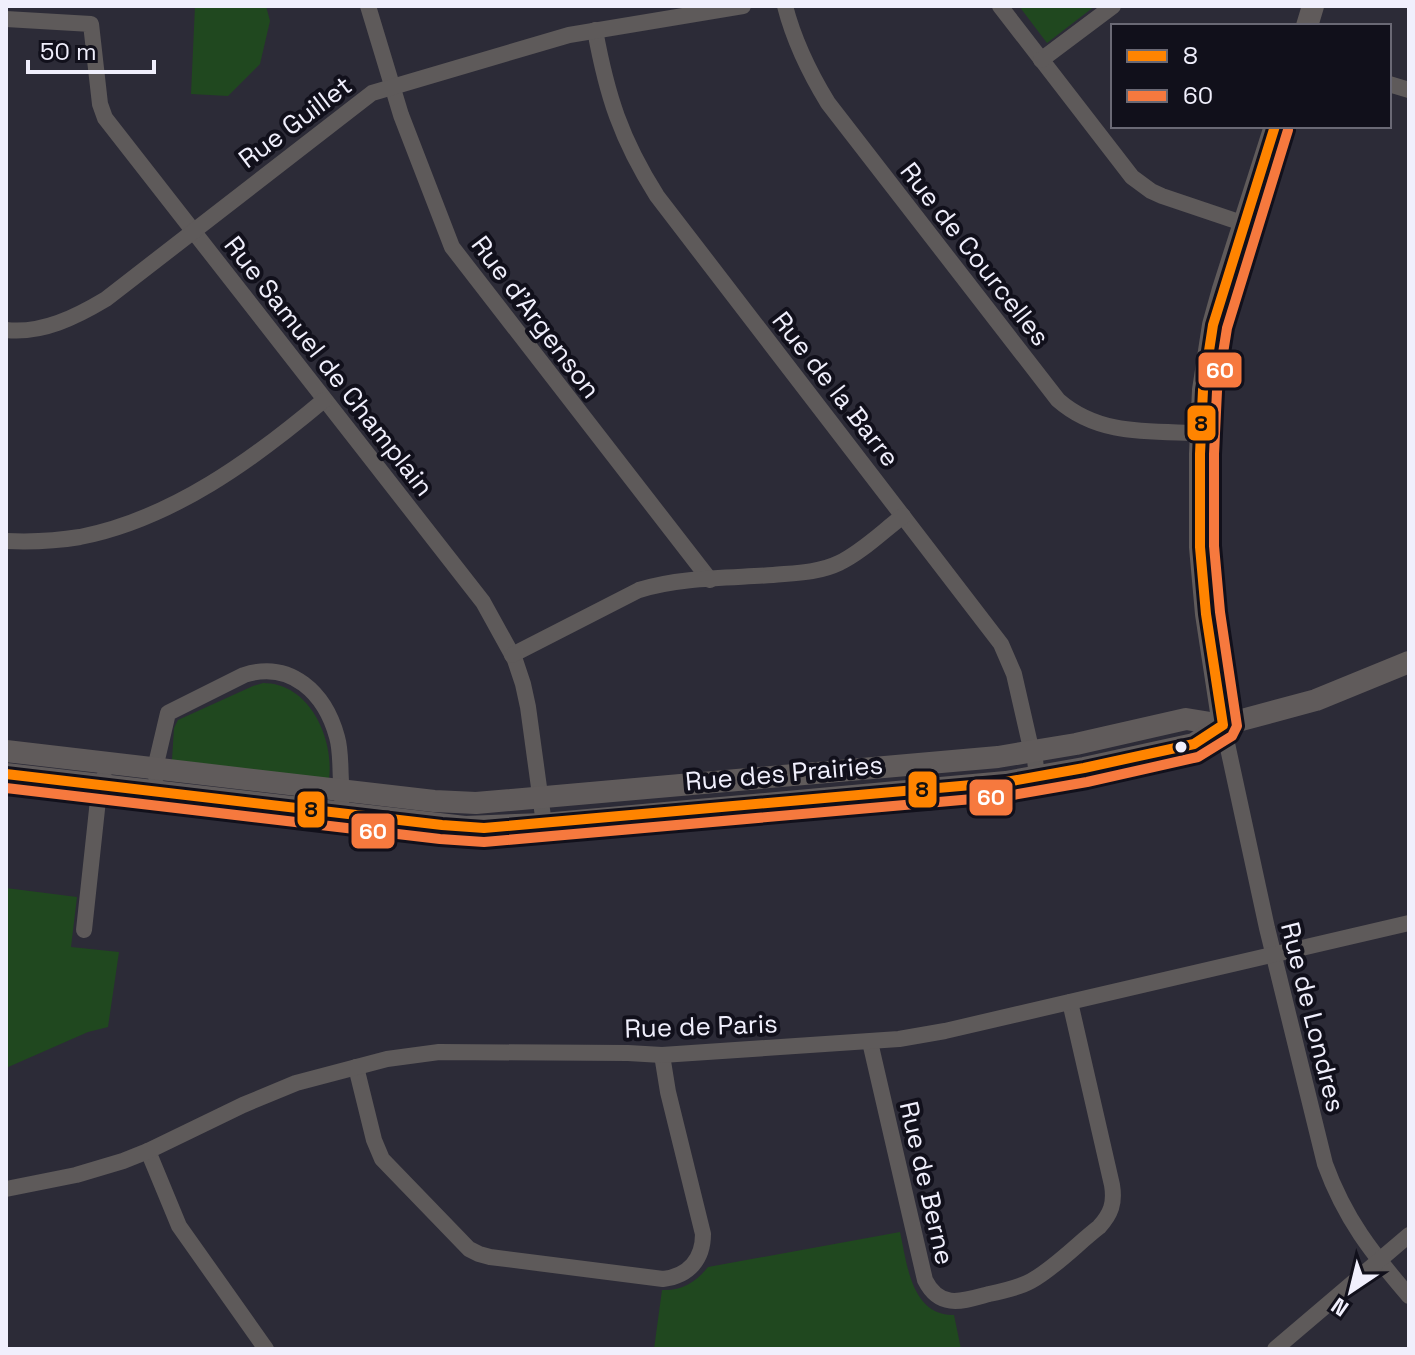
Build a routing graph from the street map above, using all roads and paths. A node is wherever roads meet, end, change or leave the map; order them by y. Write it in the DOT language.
graph roads {
  1 [pos="368,6"];
  2 [pos="743,6"];
  3 [pos="785,6"];
  4 [pos="1000,6"];
  5 [pos="1113,6"];
  6 [pos="6,19"];
  7 [pos="595,30"];
  8 [pos="1041,60"];
  9 [pos="391,86"];
  10 [pos="1274,128"];
  11 [pos="1245,224"];
  12 [pos="192,231"];
  13 [pos="6,330"];
  14 [pos="324,400"];
  15 [pos="1200,433"];
  16 [pos="903,516"];
  17 [pos="6,541"];
  18 [pos="710,580"];
  19 [pos="512,655"];
  20 [pos="1409,662"];
  21 [pos="1223,725"];
  22 [pos="6,751"];
  23 [pos="1034,751"];
  24 [pos="107,763"];
  25 [pos="157,768"];
  26 [pos="6,774"];
  27 [pos="1037,777"];
  28 [pos="103,786"];
  29 [pos="344,789"];
  30 [pos="154,792"];
  31 [pos="541,798"];
  32 [pos="341,813"];
  33 [pos="544,824"];
  34 [pos="1409,923"];
  35 [pos="84,930"];
  36 [pos="1273,955"];
  37 [pos="1070,1002"];
  38 [pos="870,1042"];
  39 [pos="662,1055"];
  40 [pos="356,1067"];
  41 [pos="148,1151"];
  42 [pos="6,1189"];
  43 [pos="1409,1235"];
  44 [pos="1379,1261"];
  45 [pos="1409,1296"];
  46 [pos="266,1349"];
  47 [pos="1275,1349"];
  1 -- 9 [label="street, Rue d'Argenson"];
  2 -- 7 [label="street, Rue Guillet"];
  3 -- 15 [label="street, Rue de Courcelles"];
  4 -- 8 [label="street"];
  5 -- 8 [label="street"];
  6 -- 12 [label="street, Rue Samuel de Champlain"];
  7 -- 9 [label="street, Rue Guillet"];
  7 -- 16 [label="street, Rue de la Barre"];
  8 -- 11 [label="street"];
  9 -- 12 [label="street, Rue Guillet"];
  9 -- 18 [label="street, Rue d'Argenson"];
  10 -- 11 [label="street"];
  11 -- 15 [label="street"];
  12 -- 13 [label="street, Rue Guillet"];
  12 -- 14 [label="street, Rue Samuel de Champlain"];
  14 -- 17 [label="street"];
  14 -- 19 [label="street, Rue Samuel de Champlain"];
  15 -- 21 [label="street"];
  16 -- 18 [label="street"];
  16 -- 23 [label="street, Rue de la Barre"];
  18 -- 19 [label="street"];
  19 -- 31 [label="street, Rue Samuel de Champlain"];
  20 -- 21 [label="street, Rue des Prairies"];
  21 -- 23 [label="street, Rue des Prairies"];
  21 -- 27 [label="street, Rue des Prairies"];
  21 -- 36 [label="street, Rue de Londres"];
  22 -- 24 [label="street, Rue des Prairies"];
  23 -- 27 [label="street, Rue de la Barre"];
  23 -- 31 [label="street, Rue des Prairies"];
  24 -- 25 [label="street, Rue des Prairies"];
  24 -- 28 [label="street"];
  25 -- 29 [label="street, Rue des Prairies"];
  25 -- 29 [label="street"];
  25 -- 30 [label="street"];
  26 -- 28 [label="street, Rue des Prairies"];
  27 -- 33 [label="street, Rue des Prairies"];
  28 -- 30 [label="street, Rue des Prairies"];
  28 -- 35 [label="street"];
  29 -- 31 [label="street, Rue des Prairies"];
  29 -- 32 [label="street"];
  30 -- 32 [label="street, Rue des Prairies"];
  31 -- 33 [label="street, Rue Samuel de Champlain"];
  32 -- 33 [label="street, Rue des Prairies"];
  34 -- 36 [label="street, Rue de Paris"];
  36 -- 37 [label="street, Rue de Paris"];
  36 -- 44 [label="street, Rue de Londres"];
  37 -- 38 [label="street, Rue de Paris"];
  37 -- 38 [label="street, Rue de Berne"];
  38 -- 39 [label="street, Rue de Paris"];
  39 -- 40 [label="street, Rue de Paris"];
  39 -- 40 [label="street"];
  40 -- 41 [label="street, Rue de Paris"];
  41 -- 42 [label="street, Rue de Paris"];
  41 -- 46 [label="street"];
  43 -- 44 [label="street"];
  44 -- 45 [label="street, Rue de Londres"];
  44 -- 47 [label="street"];
}
